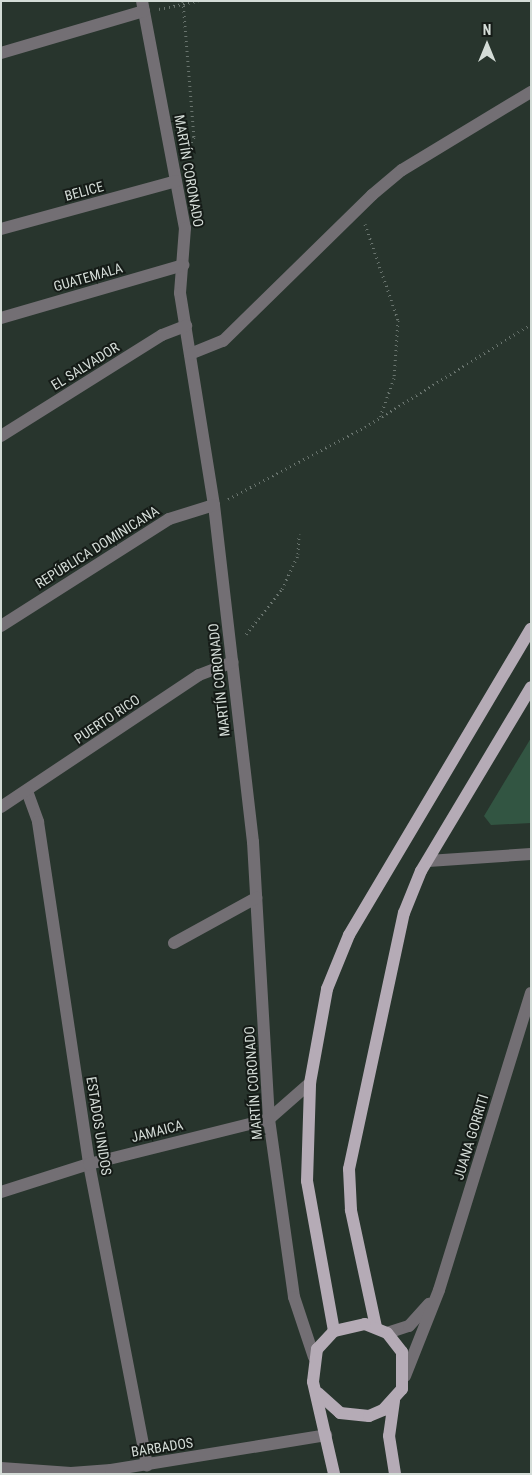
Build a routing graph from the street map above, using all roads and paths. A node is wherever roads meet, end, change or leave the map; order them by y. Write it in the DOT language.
graph roads {
  1 [pos="183,1"];
  2 [pos="198,1"];
  3 [pos="143,6"];
  4 [pos="184,6"];
  5 [pos="1,53"];
  6 [pos="531,92"];
  7 [pos="171,156"];
  8 [pos="176,181"];
  9 [pos="359,207"];
  10 [pos="1,229"];
  11 [pos="183,265"];
  12 [pos="1,318"];
  13 [pos="531,324"];
  14 [pos="186,326"];
  15 [pos="190,354"];
  16 [pos="380,418"];
  17 [pos="1,436"];
  18 [pos="214,505"];
  19 [pos="299,534"];
  20 [pos="1,626"];
  21 [pos="531,629"];
  22 [pos="231,644"];
  23 [pos="233,662"];
  24 [pos="531,687"];
  25 [pos="27,791"];
  26 [pos="1,807"];
  27 [pos="531,854"];
  28 [pos="428,861"];
  29 [pos="256,898"];
  30 [pos="174,943"];
  31 [pos="531,993"];
  32 [pos="310,1083"];
  33 [pos="269,1119"];
  34 [pos="89,1164"];
  35 [pos="1,1192"];
  36 [pos="439,1290"];
  37 [pos="381,1330"];
  38 [pos="334,1331"];
  39 [pos="314,1357"];
  40 [pos="405,1376"];
  41 [pos="318,1394"];
  42 [pos="394,1400"];
  43 [pos="326,1435"];
  44 [pos="147,1465"];
  45 [pos="1,1468"];
  46 [pos="334,1474"];
  47 [pos="395,1474"];
  1 -- 4 [label="path"];
  2 -- 4 [label="path"];
  3 -- 4 [label="path"];
  3 -- 5 [label="street"];
  3 -- 7 [label="street, MARTÍN CORONADO"];
  4 -- 7 [label="path"];
  6 -- 9 [label="street"];
  7 -- 8 [label="street, MARTÍN CORONADO"];
  8 -- 10 [label="street, BELICE"];
  8 -- 11 [label="street, MARTÍN CORONADO"];
  9 -- 15 [label="street"];
  9 -- 16 [label="path"];
  11 -- 12 [label="street, GUATEMALA"];
  11 -- 14 [label="street, MARTÍN CORONADO"];
  13 -- 16 [label="path"];
  14 -- 15 [label="street, MARTÍN CORONADO"];
  14 -- 17 [label="street, EL SALVADOR"];
  15 -- 18 [label="street, MARTÍN CORONADO"];
  16 -- 18 [label="path"];
  18 -- 20 [label="street, REPÚBLICA DOMINICANA"];
  18 -- 22 [label="street, MARTÍN CORONADO"];
  19 -- 22 [label="path"];
  21 -- 32 [label="main road"];
  22 -- 23 [label="street, MARTÍN CORONADO"];
  23 -- 25 [label="street, PUERTO RICO"];
  23 -- 29 [label="street, MARTÍN CORONADO"];
  24 -- 28 [label="main road"];
  25 -- 26 [label="street, PUERTO RICO"];
  25 -- 34 [label="street, ESTADOS UNIDOS"];
  27 -- 28 [label="street"];
  28 -- 37 [label="main road"];
  29 -- 30 [label="street"];
  29 -- 33 [label="street, MARTÍN CORONADO"];
  31 -- 36 [label="street, JUANA GORRITI"];
  32 -- 33 [label="street, JAMAICA"];
  32 -- 38 [label="main road"];
  33 -- 34 [label="street, JAMAICA"];
  33 -- 39 [label="street, MARTÍN CORONADO"];
  34 -- 35 [label="street, JAMAICA"];
  34 -- 44 [label="street, ESTADOS UNIDOS"];
  36 -- 37 [label="street, JUANA GORRITI"];
  36 -- 40 [label="street, JUANA GORRITI"];
  37 -- 38 [label="main road"];
  37 -- 40 [label="main road"];
  38 -- 39 [label="main road"];
  39 -- 41 [label="main road"];
  40 -- 42 [label="main road"];
  41 -- 42 [label="main road"];
  41 -- 43 [label="main road"];
  42 -- 47 [label="main road"];
  43 -- 44 [label="street, BARBADOS"];
  43 -- 46 [label="main road"];
  44 -- 45 [label="street, BARBADOS"];
}
